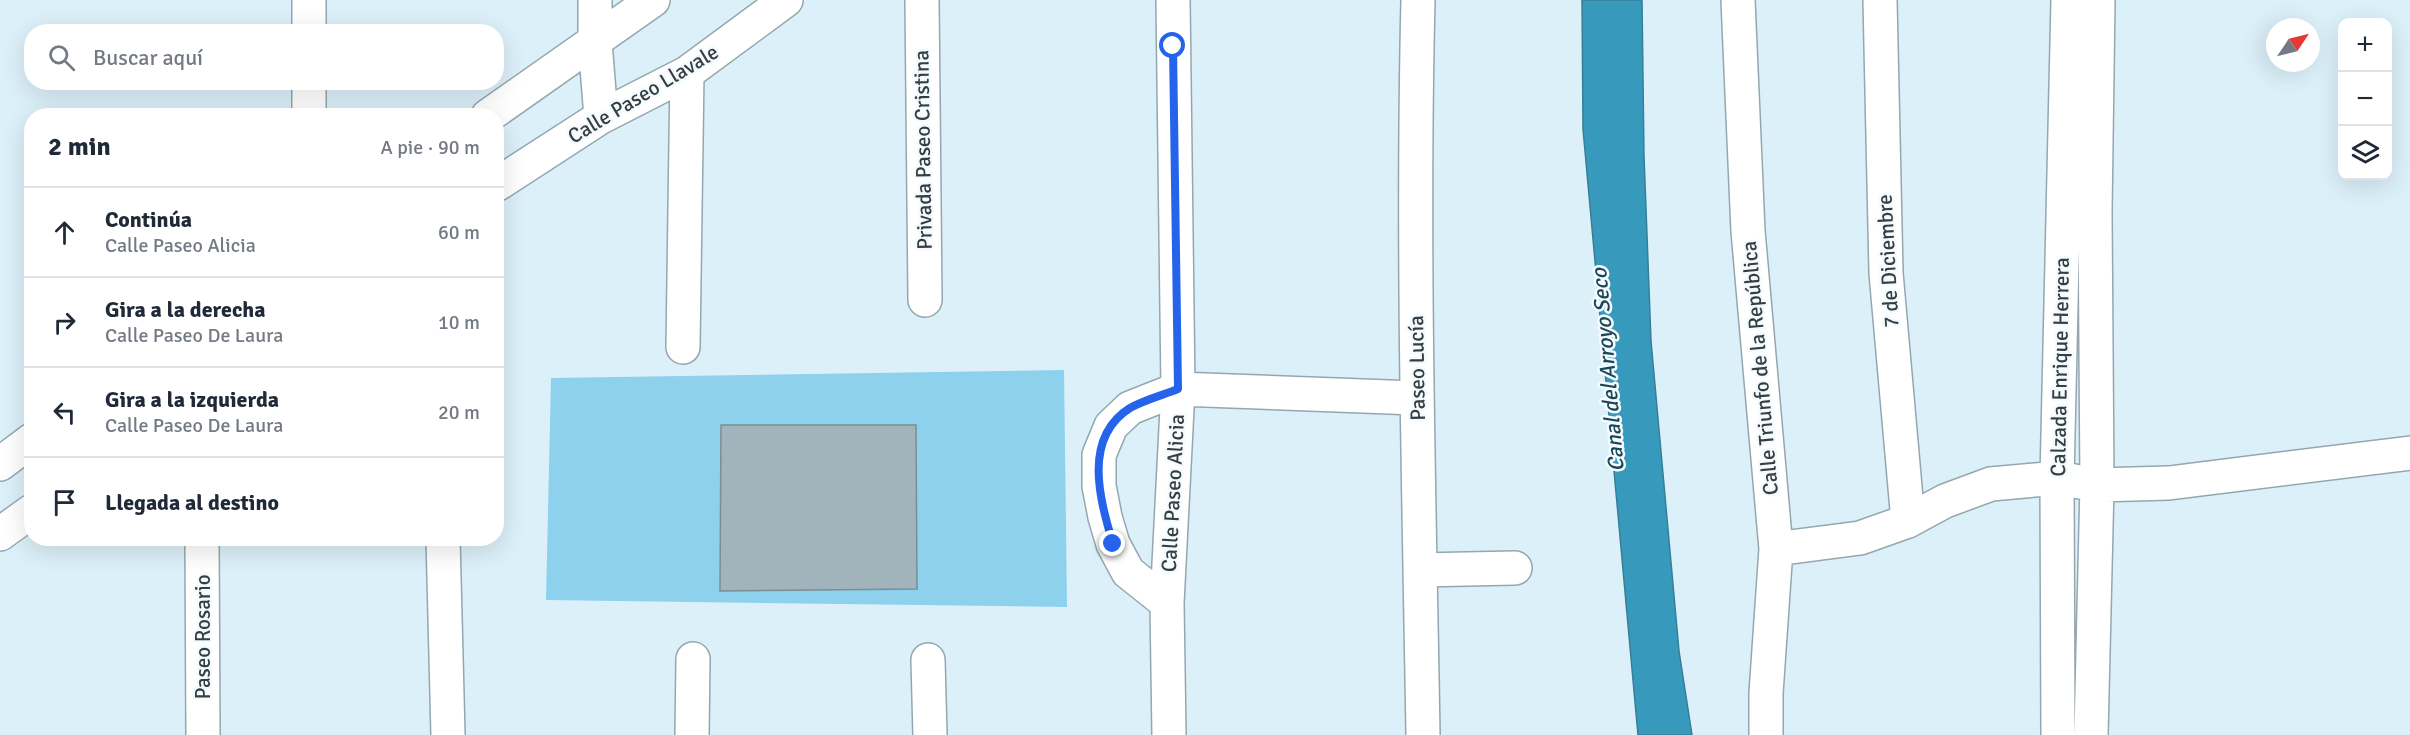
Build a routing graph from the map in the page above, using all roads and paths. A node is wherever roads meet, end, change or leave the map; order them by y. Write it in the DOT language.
graph roads {
  1 [pos="309,0"];
  2 [pos="595,0"];
  3 [pos="653,0"];
  4 [pos="786,0"];
  5 [pos="922,0"];
  6 [pos="1173,0"];
  7 [pos="1418,0"];
  8 [pos="1738,0"];
  9 [pos="1880,0"];
  10 [pos="2068,0"];
  11 [pos="2098,0"];
  12 [pos="309,24"];
  13 [pos="595,42"];
  14 [pos="687,73"];
  15 [pos="309,90"];
  16 [pos="309,108"];
  17 [pos="500,108"];
  18 [pos="601,117"];
  19 [pos="504,180"];
  20 [pos="925,300"];
  21 [pos="683,347"];
  22 [pos="1178,389"];
  23 [pos="1416,398"];
  24 [pos="24,446"];
  25 [pos="2410,453"];
  26 [pos="0,464"];
  27 [pos="2057,478"];
  28 [pos="2097,485"];
  29 [pos="24,517"];
  30 [pos="1908,521"];
  31 [pos="0,534"];
  32 [pos="202,546"];
  33 [pos="444,546"];
  34 [pos="1776,549"];
  35 [pos="1515,568"];
  36 [pos="1420,570"];
  37 [pos="1167,603"];
  38 [pos="693,659"];
  39 [pos="928,660"];
  40 [pos="203,735"];
  41 [pos="448,735"];
  42 [pos="692,735"];
  43 [pos="930,735"];
  44 [pos="1169,735"];
  45 [pos="1423,735"];
  46 [pos="1766,735"];
  47 [pos="2058,735"];
  48 [pos="2091,735"];
  1 -- 12 [label="street"];
  2 -- 13 [label="street"];
  3 -- 13 [label="street"];
  4 -- 14 [label="street, Calle Paseo Llavale"];
  5 -- 20 [label="street, Privada Paseo Cristina"];
  6 -- 22 [label="street, Calle Paseo Alicia"];
  7 -- 23 [label="street, Paseo Lucía"];
  8 -- 34 [label="street, Calle Triunfo de la República"];
  9 -- 30 [label="street, 7 de Diciembre"];
  10 -- 27 [label="street, Calzada Enrique Herrera"];
  11 -- 28 [label="street, Calzada Enrique Herrera"];
  13 -- 17 [label="street"];
  13 -- 18 [label="street"];
  14 -- 18 [label="street, Calle Paseo Llavale"];
  14 -- 21 [label="street"];
  15 -- 16 [label="street"];
  18 -- 19 [label="street, Calle Paseo Llavale"];
  22 -- 23 [label="street"];
  22 -- 37 [label="street, Calle Paseo Alicia"];
  22 -- 37 [label="street"];
  23 -- 36 [label="street, Paseo Lucía"];
  24 -- 26 [label="street"];
  25 -- 28 [label="street"];
  27 -- 28 [label="street"];
  27 -- 30 [label="street"];
  27 -- 47 [label="street, Calzada Enrique Herrera"];
  28 -- 48 [label="street, Calzada Enrique Herrera"];
  29 -- 31 [label="street"];
  30 -- 34 [label="street"];
  32 -- 40 [label="street, Paseo Rosario"];
  33 -- 41 [label="street"];
  34 -- 46 [label="street, Calle Triunfo de la República"];
  35 -- 36 [label="street"];
  36 -- 45 [label="street, Paseo Lucía"];
  37 -- 44 [label="street, Calle Paseo Alicia"];
  38 -- 42 [label="street"];
  39 -- 43 [label="street"];
}
